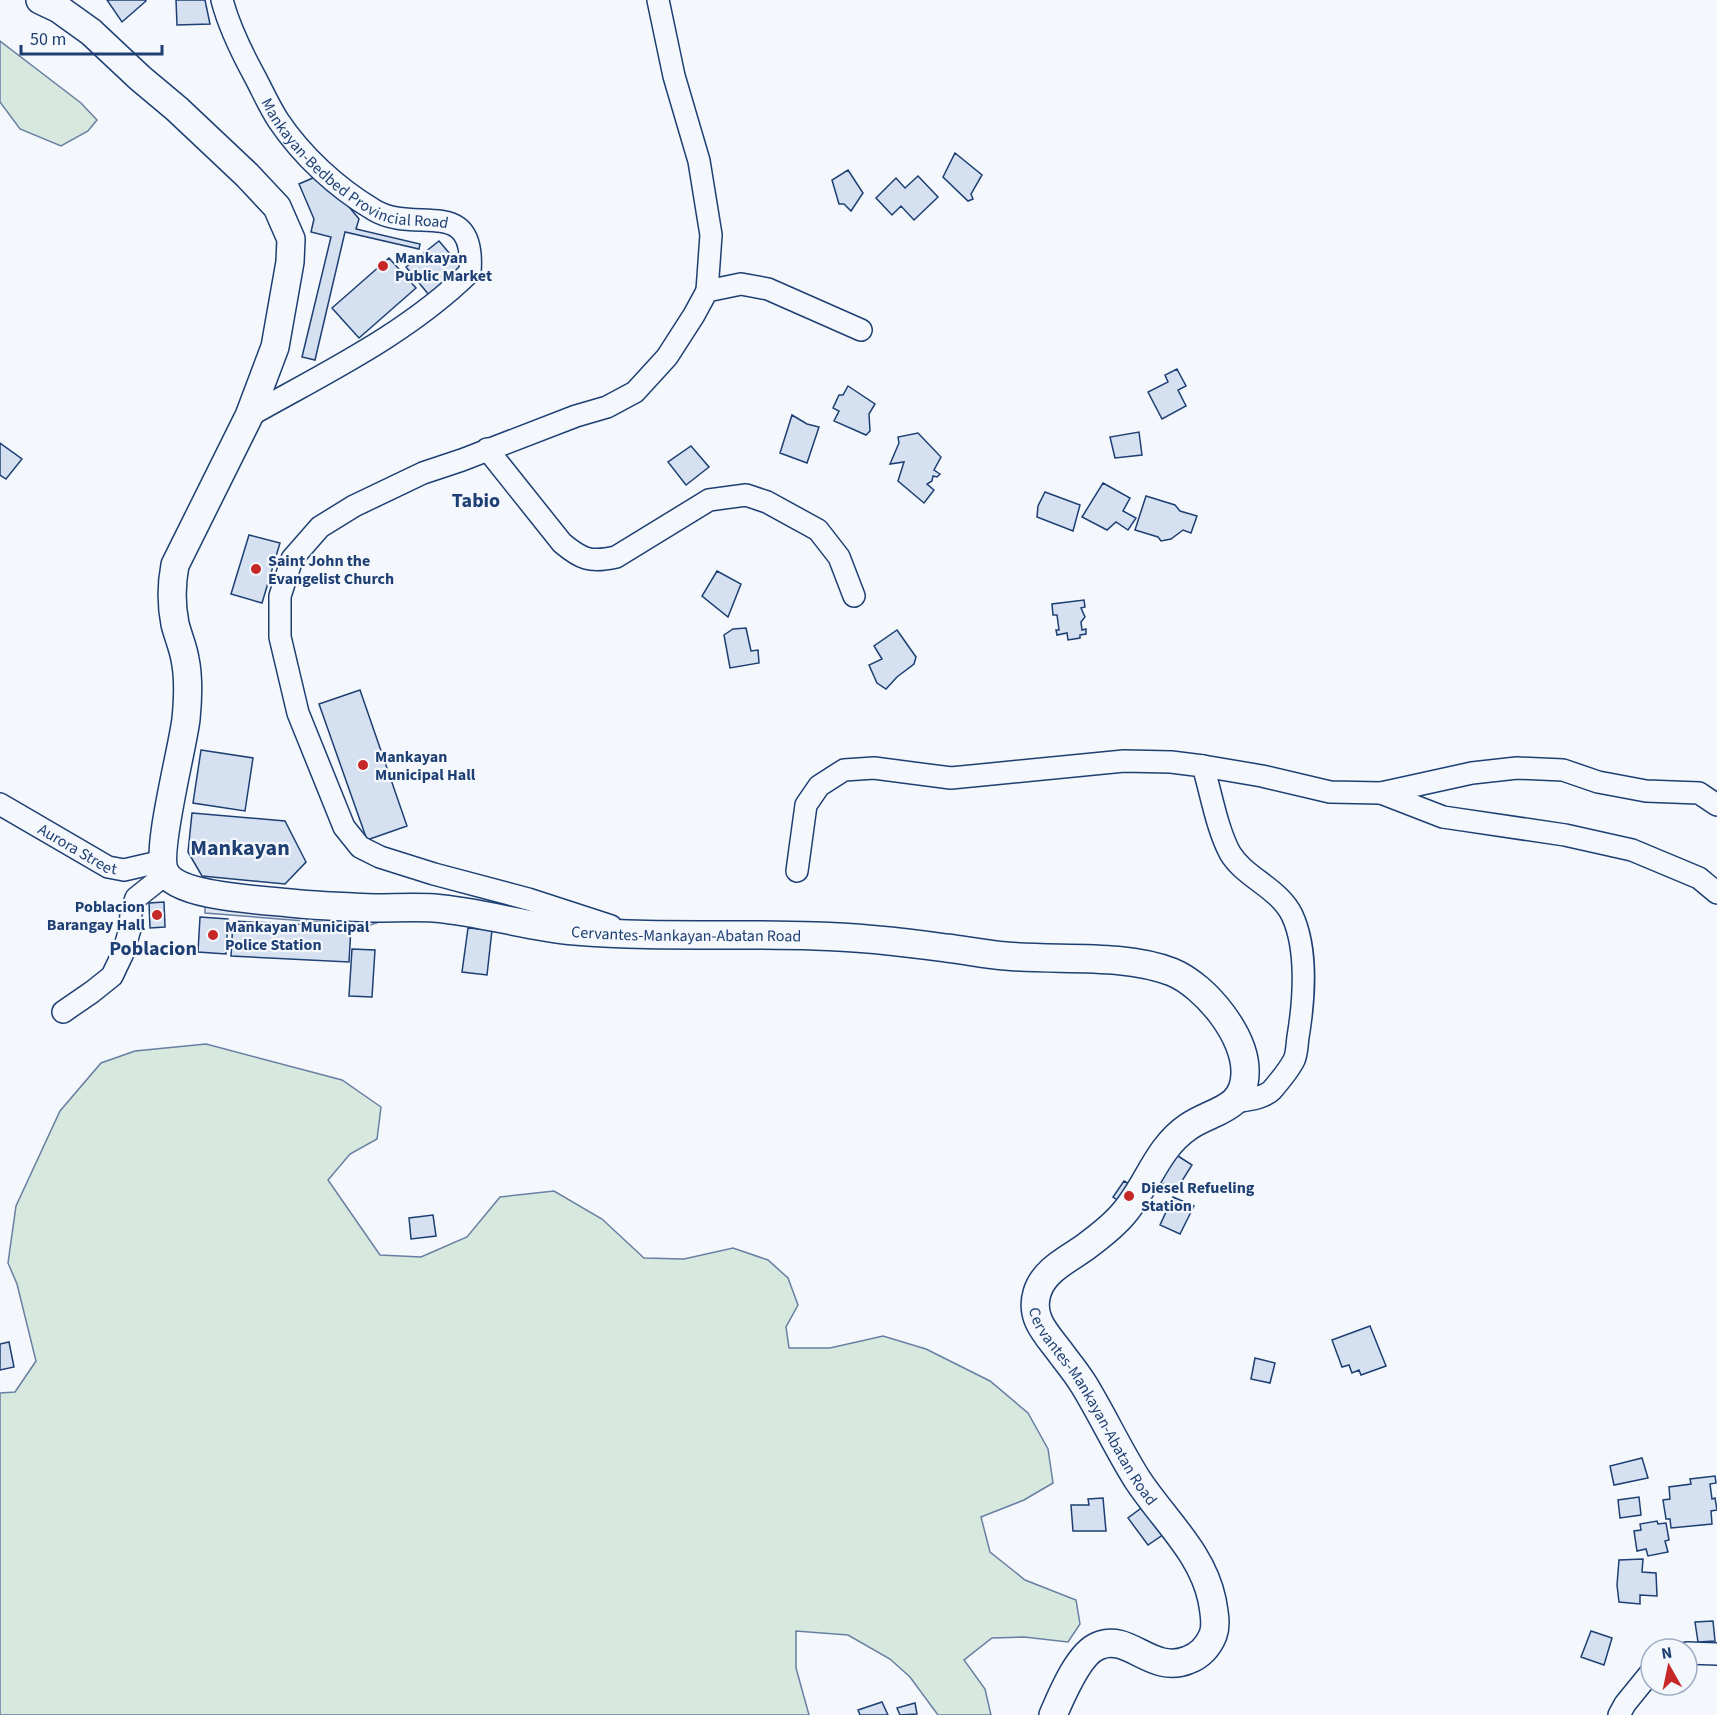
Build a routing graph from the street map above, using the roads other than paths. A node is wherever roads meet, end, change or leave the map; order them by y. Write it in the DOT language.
graph roads {
  1 [pos="40,0"];
  2 [pos="222,0"];
  3 [pos="658,0"];
  4 [pos="707,291"];
  5 [pos="861,330"];
  6 [pos="249,416"];
  7 [pos="487,449"];
  8 [pos="854,596"];
  9 [pos="1203,766"];
  10 [pos="1381,793"];
  11 [pos="0,804"];
  12 [pos="1717,805"];
  13 [pos="164,868"];
  14 [pos="797,871"];
  15 [pos="1717,893"];
  16 [pos="638,935"];
  17 [pos="63,1012"];
  18 [pos="1234,1102"];
  19 [pos="1699,1653"];
  20 [pos="1717,1654"];
  21 [pos="1639,1687"];
  22 [pos="1053,1715"];
  23 [pos="1619,1715"];
  1 -- 6 [label="main road"];
  2 -- 6 [label="street, Mankayan-Bedbed Provincial Road"];
  3 -- 4 [label="street"];
  4 -- 5 [label="street"];
  4 -- 7 [label="street"];
  6 -- 13 [label="main road"];
  7 -- 8 [label="street"];
  7 -- 16 [label="street"];
  9 -- 10 [label="street"];
  9 -- 14 [label="street"];
  9 -- 18 [label="street"];
  10 -- 12 [label="street"];
  10 -- 15 [label="street"];
  11 -- 13 [label="street, Aurora Street"];
  13 -- 16 [label="main road, Cervantes-Mankayan-Abatan Road"];
  13 -- 17 [label="street"];
  16 -- 18 [label="main road, Cervantes-Mankayan-Abatan Road"];
  18 -- 22 [label="main road, Cervantes-Mankayan-Abatan Road"];
  19 -- 20 [label="street"];
  21 -- 23 [label="street"];
}
